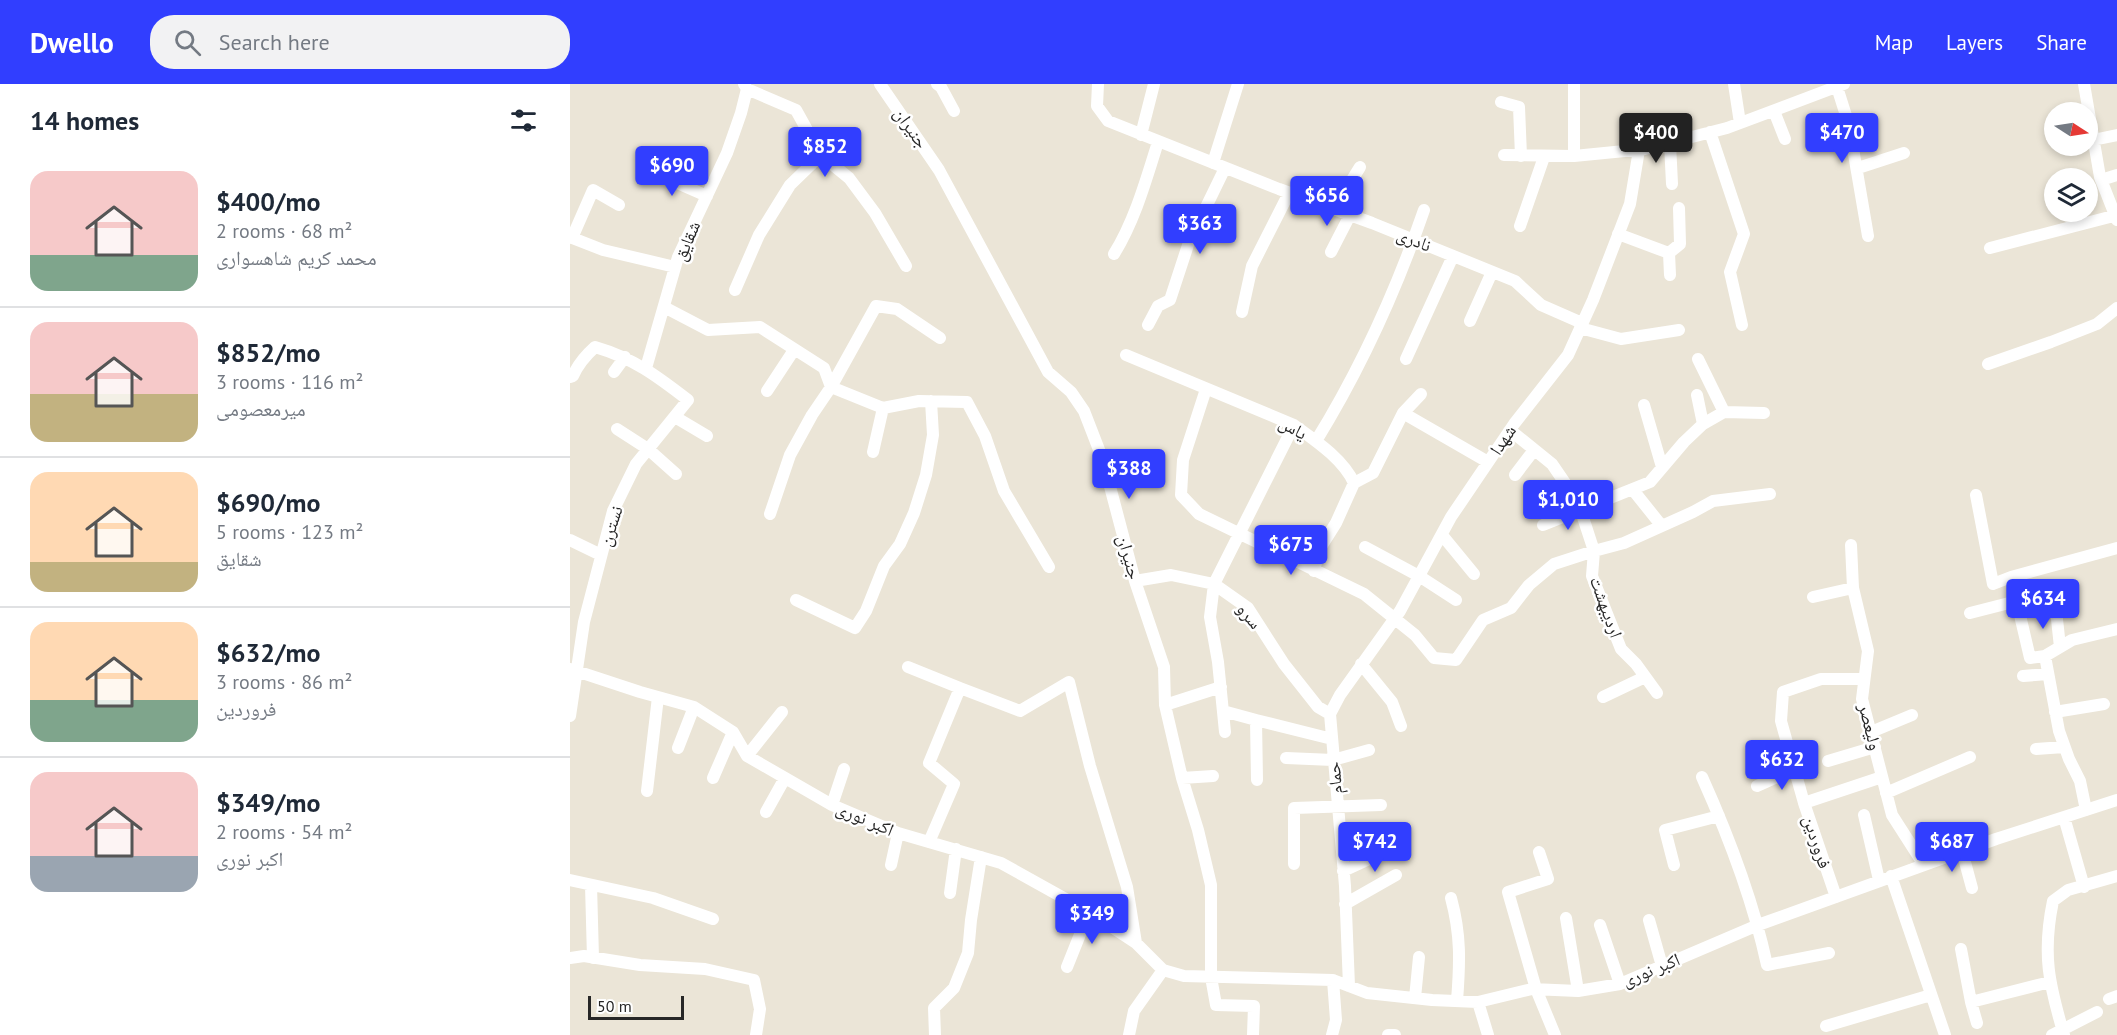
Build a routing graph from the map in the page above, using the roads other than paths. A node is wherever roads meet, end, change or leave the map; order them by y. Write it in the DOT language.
graph roads {
  1 [pos="880,84"];
  2 [pos="937,84"];
  3 [pos="1098,84"];
  4 [pos="1154,84"];
  5 [pos="1238,84"];
  6 [pos="1574,84"];
  7 [pos="1734,84"];
  8 [pos="2084,84"];
  9 [pos="745,86"];
  10 [pos="1840,86"];
  11 [pos="1501,102"];
  12 [pos="2087,102"];
  13 [pos="954,111"];
  14 [pos="1774,111"];
  15 [pos="1740,123"];
  16 [pos="1710,132"];
  17 [pos="1141,135"];
  18 [pos="2117,135"];
  19 [pos="1785,139"];
  20 [pos="2098,139"];
  21 [pos="1158,142"];
  22 [pos="1670,143"];
  23 [pos="1639,150"];
  24 [pos="1904,153"];
  25 [pos="820,155"];
  26 [pos="1504,155"];
  27 [pos="1521,156"];
  28 [pos="1574,156"];
  29 [pos="2096,156"];
  30 [pos="1544,157"];
  31 [pos="1219,166"];
  32 [pos="1360,167"];
  33 [pos="1858,168"];
  34 [pos="650,171"];
  35 [pos="2117,175"];
  36 [pos="2101,180"];
  37 [pos="1672,184"];
  38 [pos="1289,193"];
  39 [pos="707,196"];
  40 [pos="619,205"];
  41 [pos="1679,208"];
  42 [pos="1334,209"];
  43 [pos="1424,210"];
  44 [pos="1350,215"];
  45 [pos="2116,217"];
  46 [pos="1520,226"];
  47 [pos="1618,234"];
  48 [pos="1869,236"];
  49 [pos="571,237"];
  50 [pos="1414,240"];
  51 [pos="1990,248"];
  52 [pos="1331,252"];
  53 [pos="1114,254"];
  54 [pos="1669,254"];
  55 [pos="1453,256"];
  56 [pos="906,266"];
  57 [pos="675,267"];
  58 [pos="1492,272"];
  59 [pos="1670,275"];
  60 [pos="735,290"];
  61 [pos="664,307"];
  62 [pos="2117,308"];
  63 [pos="1242,312"];
  64 [pos="1470,321"];
  65 [pos="1148,325"];
  66 [pos="1581,325"];
  67 [pos="1742,326"];
  68 [pos="1678,330"];
  69 [pos="940,338"];
  70 [pos="794,350"];
  71 [pos="1126,355"];
  72 [pos="625,357"];
  73 [pos="1406,359"];
  74 [pos="1698,360"];
  75 [pos="1988,364"];
  76 [pos="646,368"];
  77 [pos="614,372"];
  78 [pos="570,377"];
  79 [pos="831,387"];
  80 [pos="1206,389"];
  81 [pos="767,391"];
  82 [pos="1421,394"];
  83 [pos="1697,395"];
  84 [pos="931,401"];
  85 [pos="1644,405"];
  86 [pos="883,408"];
  87 [pos="1724,412"];
  88 [pos="1403,413"];
  89 [pos="1764,413"];
  90 [pos="675,417"];
  91 [pos="1703,424"];
  92 [pos="1294,425"];
  93 [pos="617,429"];
  94 [pos="1510,430"];
  95 [pos="706,436"];
  96 [pos="1316,441"];
  97 [pos="648,449"];
  98 [pos="1534,450"];
  99 [pos="873,452"];
  100 [pos="1488,462"];
  101 [pos="1662,466"];
  102 [pos="676,474"];
  103 [pos="1515,475"];
  104 [pos="1354,483"];
  105 [pos="1633,490"];
  106 [pos="1770,494"];
  107 [pos="1976,495"];
  108 [pos="1582,509"];
  109 [pos="770,514"];
  110 [pos="1543,525"];
  111 [pos="1661,525"];
  112 [pos="1239,534"];
  113 [pos="1442,535"];
  114 [pos="570,540"];
  115 [pos="1851,545"];
  116 [pos="1365,547"];
  117 [pos="2117,548"];
  118 [pos="1594,551"];
  119 [pos="602,555"];
  120 [pos="1049,567"];
  121 [pos="1314,571"];
  122 [pos="1474,574"];
  123 [pos="1419,576"];
  124 [pos="2012,577"];
  125 [pos="1135,581"];
  126 [pos="1214,584"];
  127 [pos="1853,588"];
  128 [pos="1813,597"];
  129 [pos="796,600"];
  130 [pos="1456,600"];
  131 [pos="2017,601"];
  132 [pos="2056,610"];
  133 [pos="1970,613"];
  134 [pos="1395,618"];
  135 [pos="2117,629"];
  136 [pos="2060,647"];
  137 [pos="2045,656"];
  138 [pos="1361,664"];
  139 [pos="908,667"];
  140 [pos="573,670"];
  141 [pos="2048,674"];
  142 [pos="2023,676"];
  143 [pos="1645,677"];
  144 [pos="1864,678"];
  145 [pos="1221,687"];
  146 [pos="960,688"];
  147 [pos="1657,693"];
  148 [pos="1602,697"];
  149 [pos="658,698"];
  150 [pos="2104,704"];
  151 [pos="1165,705"];
  152 [pos="694,707"];
  153 [pos="1223,711"];
  154 [pos="782,712"];
  155 [pos="2055,712"];
  156 [pos="1330,714"];
  157 [pos="1912,716"];
  158 [pos="570,717"];
  159 [pos="1256,720"];
  160 [pos="1401,726"];
  161 [pos="733,732"];
  162 [pos="1226,732"];
  163 [pos="1871,732"];
  164 [pos="1332,739"];
  165 [pos="1875,747"];
  166 [pos="2064,747"];
  167 [pos="678,748"];
  168 [pos="2036,749"];
  169 [pos="1370,750"];
  170 [pos="747,756"];
  171 [pos="1970,757"];
  172 [pos="1286,758"];
  173 [pos="1333,760"];
  174 [pos="1827,760"];
  175 [pos="844,769"];
  176 [pos="1795,769"];
  177 [pos="1213,776"];
  178 [pos="1702,777"];
  179 [pos="1882,777"];
  180 [pos="712,778"];
  181 [pos="786,778"];
  182 [pos="1182,778"];
  183 [pos="1257,780"];
  184 [pos="1757,786"];
  185 [pos="647,791"];
  186 [pos="1886,793"];
  187 [pos="2117,800"];
  188 [pos="1804,803"];
  189 [pos="832,805"];
  190 [pos="1381,805"];
  191 [pos="1337,807"];
  192 [pos="2086,810"];
  193 [pos="766,812"];
  194 [pos="1864,815"];
  195 [pos="1719,816"];
  196 [pos="2064,817"];
  197 [pos="898,833"];
  198 [pos="929,842"];
  199 [pos="1393,848"];
  200 [pos="956,849"];
  201 [pos="1962,851"];
  202 [pos="1539,852"];
  203 [pos="981,857"];
  204 [pos="1293,864"];
  205 [pos="891,865"];
  206 [pos="1674,865"];
  207 [pos="1924,865"];
  208 [pos="1343,871"];
  209 [pos="1396,875"];
  210 [pos="2117,876"];
  211 [pos="1885,878"];
  212 [pos="570,880"];
  213 [pos="591,885"];
  214 [pos="2084,887"];
  215 [pos="1972,888"];
  216 [pos="950,893"];
  217 [pos="1836,897"];
  218 [pos="1451,898"];
  219 [pos="1345,904"];
  220 [pos="1089,912"];
  221 [pos="1566,918"];
  222 [pos="713,919"];
  223 [pos="1649,920"];
  224 [pos="1600,925"];
  225 [pos="1758,925"];
  226 [pos="1136,944"];
  227 [pos="1961,949"];
  228 [pos="1829,952"];
  229 [pos="1419,957"];
  230 [pos="570,958"];
  231 [pos="593,958"];
  232 [pos="1662,966"];
  233 [pos="1067,967"];
  234 [pos="1163,970"];
  235 [pos="1211,977"];
  236 [pos="1333,980"];
  237 [pos="2050,982"];
  238 [pos="1620,984"];
  239 [pos="1349,986"];
  240 [pos="1536,989"];
  241 [pos="1578,991"];
  242 [pos="1931,995"];
  243 [pos="1415,998"];
  244 [pos="1457,1001"];
  245 [pos="1478,1002"];
  246 [pos="1971,1002"];
  247 [pos="2097,1012"];
  248 [pos="1977,1023"];
  249 [pos="1826,1026"];
  250 [pos="2060,1034"];
  251 [pos="756,1035"];
  252 [pos="935,1035"];
  253 [pos="1129,1035"];
  254 [pos="1253,1035"];
  255 [pos="1332,1035"];
  256 [pos="1388,1035"];
  257 [pos="1395,1035"];
  258 [pos="1488,1035"];
  259 [pos="1555,1035"];
  260 [pos="1945,1035"];
  1 -- 125 [label="street, جنیران"];
  2 -- 13 [label="street"];
  3 -- 17 [label="street, نادری"];
  4 -- 17 [label="street"];
  5 -- 31 [label="street"];
  6 -- 28 [label="street"];
  7 -- 15 [label="street"];
  8 -- 12 [label="street"];
  9 -- 25 [label="street"];
  9 -- 39 [label="street, شقایق"];
  10 -- 14 [label="street"];
  10 -- 33 [label="street"];
  11 -- 27 [label="street"];
  14 -- 15 [label="street"];
  14 -- 19 [label="street"];
  15 -- 16 [label="street"];
  16 -- 22 [label="street"];
  16 -- 67 [label="street"];
  17 -- 21 [label="street, نادری"];
  18 -- 20 [label="street"];
  21 -- 31 [label="street, نادری"];
  21 -- 53 [label="street"];
  22 -- 23 [label="street"];
  22 -- 37 [label="street"];
  23 -- 28 [label="street"];
  23 -- 47 [label="street, شهدا"];
  24 -- 33 [label="street"];
  25 -- 56 [label="street"];
  25 -- 60 [label="street"];
  26 -- 27 [label="street"];
  27 -- 30 [label="street"];
  28 -- 30 [label="street"];
  29 -- 36 [label="street"];
  30 -- 46 [label="street"];
  31 -- 38 [label="street, نادری"];
  31 -- 65 [label="street"];
  32 -- 42 [label="street"];
  33 -- 48 [label="street"];
  34 -- 39 [label="street"];
  35 -- 36 [label="street"];
  36 -- 45 [label="street"];
  38 -- 42 [label="street, نادری"];
  38 -- 63 [label="street"];
  39 -- 57 [label="street, شقایق"];
  40 -- 49 [label="street"];
  41 -- 54 [label="street"];
  42 -- 44 [label="street, نادری"];
  43 -- 50 [label="street"];
  44 -- 50 [label="street, نادری"];
  44 -- 52 [label="street"];
  45 -- 51 [label="street"];
  47 -- 54 [label="street"];
  47 -- 66 [label="street, شهدا"];
  49 -- 57 [label="street"];
  50 -- 55 [label="street, نادری"];
  50 -- 96 [label="street"];
  54 -- 59 [label="street"];
  55 -- 58 [label="street, نادری"];
  55 -- 73 [label="street"];
  57 -- 61 [label="street, شقایق"];
  58 -- 64 [label="street"];
  58 -- 66 [label="street, نادری"];
  61 -- 70 [label="street"];
  61 -- 76 [label="street, شقایق"];
  62 -- 75 [label="street"];
  66 -- 68 [label="street, نادری"];
  66 -- 94 [label="street, شهدا"];
  69 -- 79 [label="street"];
  70 -- 79 [label="street"];
  70 -- 81 [label="street"];
  71 -- 80 [label="street, یاس"];
  72 -- 76 [label="street"];
  72 -- 77 [label="street"];
  72 -- 78 [label="street"];
  74 -- 87 [label="street"];
  76 -- 90 [label="street, نسترن"];
  79 -- 86 [label="street"];
  79 -- 109 [label="street"];
  80 -- 92 [label="street, یاس"];
  80 -- 112 [label="street"];
  82 -- 88 [label="street"];
  83 -- 91 [label="street"];
  84 -- 86 [label="street"];
  84 -- 120 [label="street"];
  84 -- 129 [label="street"];
  85 -- 101 [label="street"];
  86 -- 99 [label="street"];
  87 -- 89 [label="street"];
  87 -- 91 [label="street"];
  88 -- 100 [label="street"];
  88 -- 104 [label="street"];
  90 -- 95 [label="street"];
  90 -- 97 [label="street, نسترن"];
  91 -- 101 [label="street"];
  92 -- 96 [label="street, یاس"];
  92 -- 112 [label="street"];
  93 -- 97 [label="street"];
  94 -- 98 [label="street, اردیبهشت"];
  94 -- 100 [label="street, شهدا"];
  96 -- 104 [label="street, یاس"];
  97 -- 102 [label="street"];
  97 -- 119 [label="street, نسترن"];
  98 -- 103 [label="street"];
  98 -- 108 [label="street, اردیبهشت"];
  100 -- 113 [label="street, شهدا"];
  101 -- 105 [label="street"];
  104 -- 121 [label="street"];
  105 -- 108 [label="street"];
  105 -- 111 [label="street"];
  106 -- 111 [label="street"];
  107 -- 124 [label="street"];
  108 -- 110 [label="street"];
  108 -- 118 [label="street, اردیبهشت"];
  111 -- 118 [label="street"];
  112 -- 121 [label="street"];
  112 -- 126 [label="street"];
  113 -- 122 [label="street"];
  113 -- 123 [label="street, شهدا"];
  114 -- 119 [label="street"];
  115 -- 127 [label="street, ولیعصر"];
  116 -- 123 [label="street"];
  117 -- 124 [label="street"];
  118 -- 134 [label="street"];
  118 -- 143 [label="street, اردیبهشت"];
  119 -- 140 [label="street, نسترن"];
  121 -- 134 [label="street"];
  123 -- 130 [label="street"];
  123 -- 134 [label="street, شهدا"];
  124 -- 131 [label="street"];
  125 -- 126 [label="street, سرو"];
  125 -- 151 [label="street, جنیران"];
  126 -- 145 [label="street"];
  126 -- 156 [label="street, سرو"];
  127 -- 128 [label="street"];
  127 -- 144 [label="street, ولیعصر"];
  131 -- 133 [label="street"];
  131 -- 137 [label="street"];
  132 -- 136 [label="street"];
  134 -- 138 [label="street, شهدا"];
  135 -- 136 [label="street"];
  136 -- 137 [label="street"];
  137 -- 141 [label="street"];
  138 -- 156 [label="street, شهدا"];
  138 -- 160 [label="street"];
  139 -- 146 [label="street"];
  140 -- 149 [label="street"];
  140 -- 158 [label="street, نسترن"];
  141 -- 142 [label="street"];
  141 -- 155 [label="street"];
  143 -- 147 [label="street, اردیبهشت"];
  143 -- 148 [label="street"];
  144 -- 163 [label="street, ولیعصر"];
  144 -- 176 [label="street, فروردین"];
  145 -- 151 [label="street"];
  145 -- 153 [label="street"];
  146 -- 198 [label="street"];
  146 -- 226 [label="street"];
  149 -- 152 [label="street"];
  149 -- 185 [label="street"];
  150 -- 155 [label="street"];
  151 -- 182 [label="street, جنیران"];
  152 -- 161 [label="street"];
  152 -- 167 [label="street"];
  153 -- 159 [label="street"];
  153 -- 162 [label="street"];
  154 -- 170 [label="street"];
  155 -- 166 [label="street"];
  156 -- 164 [label="street, حمام"];
  157 -- 163 [label="street"];
  159 -- 164 [label="street"];
  159 -- 183 [label="street"];
  161 -- 170 [label="street"];
  161 -- 180 [label="street"];
  163 -- 165 [label="street, ولیعصر"];
  164 -- 173 [label="street, حمام"];
  165 -- 174 [label="street"];
  165 -- 179 [label="street, ولیعصر"];
  166 -- 168 [label="street"];
  166 -- 192 [label="street"];
  169 -- 173 [label="street"];
  170 -- 181 [label="street, اکبر نوری"];
  171 -- 186 [label="street"];
  172 -- 173 [label="street"];
  173 -- 191 [label="street, حمام"];
  175 -- 189 [label="street"];
  176 -- 184 [label="street"];
  176 -- 188 [label="street, فروردین"];
  177 -- 182 [label="street"];
  178 -- 195 [label="street"];
  179 -- 186 [label="street, ولیعصر"];
  179 -- 188 [label="street"];
  181 -- 189 [label="street, اکبر نوری"];
  181 -- 193 [label="street"];
  182 -- 235 [label="street, جنیران"];
  186 -- 207 [label="street, ولیعصر"];
  187 -- 192 [label="street, اکبر نوری"];
  188 -- 217 [label="street, فروردین"];
  189 -- 197 [label="street, اکبر نوری"];
  190 -- 191 [label="street"];
  191 -- 204 [label="street"];
  191 -- 208 [label="street, حمام"];
  192 -- 196 [label="street, اکبر نوری"];
  194 -- 211 [label="street"];
  195 -- 206 [label="street"];
  195 -- 225 [label="street"];
  196 -- 201 [label="street, اکبر نوری"];
  196 -- 214 [label="street"];
  197 -- 198 [label="street, اکبر نوری"];
  197 -- 205 [label="street"];
  198 -- 200 [label="street, اکبر نوری"];
  199 -- 208 [label="street"];
  200 -- 203 [label="street, اکبر نوری"];
  200 -- 216 [label="street"];
  201 -- 207 [label="street, اکبر نوری"];
  201 -- 215 [label="street"];
  202 -- 240 [label="street"];
  203 -- 220 [label="street, اکبر نوری"];
  203 -- 252 [label="street"];
  207 -- 211 [label="street, اکبر نوری"];
  208 -- 219 [label="street, حمام"];
  209 -- 219 [label="street"];
  210 -- 214 [label="street"];
  211 -- 217 [label="street, اکبر نوری"];
  211 -- 242 [label="street"];
  212 -- 213 [label="street"];
  213 -- 222 [label="street"];
  213 -- 231 [label="street"];
  214 -- 237 [label="street"];
  217 -- 225 [label="street, اکبر نوری"];
  218 -- 244 [label="street"];
  219 -- 239 [label="street, حمام"];
  220 -- 226 [label="street, اکبر نوری"];
  220 -- 233 [label="street"];
  221 -- 241 [label="street"];
  223 -- 232 [label="street"];
  224 -- 238 [label="street"];
  225 -- 228 [label="street"];
  225 -- 232 [label="street, اکبر نوری"];
  226 -- 234 [label="street, اکبر نوری"];
  227 -- 246 [label="street"];
  229 -- 243 [label="street"];
  230 -- 231 [label="street"];
  231 -- 251 [label="street"];
  232 -- 238 [label="street, اکبر نوری"];
  234 -- 235 [label="street, اکبر نوری"];
  234 -- 253 [label="street"];
  235 -- 236 [label="street, اکبر نوری"];
  235 -- 254 [label="street, جنیران"];
  236 -- 239 [label="street, اکبر نوری"];
  236 -- 255 [label="street"];
  237 -- 246 [label="street"];
  237 -- 250 [label="street"];
  238 -- 241 [label="street, اکبر نوری"];
  239 -- 243 [label="street, اکبر نوری"];
  240 -- 241 [label="street, اکبر نوری"];
  240 -- 245 [label="street, اکبر نوری"];
  240 -- 259 [label="street"];
  242 -- 249 [label="street"];
  242 -- 260 [label="street"];
  243 -- 244 [label="street, اکبر نوری"];
  244 -- 245 [label="street, اکبر نوری"];
  245 -- 258 [label="street"];
  246 -- 248 [label="street"];
  247 -- 250 [label="street"];
  256 -- 257 [label="street"];
}
